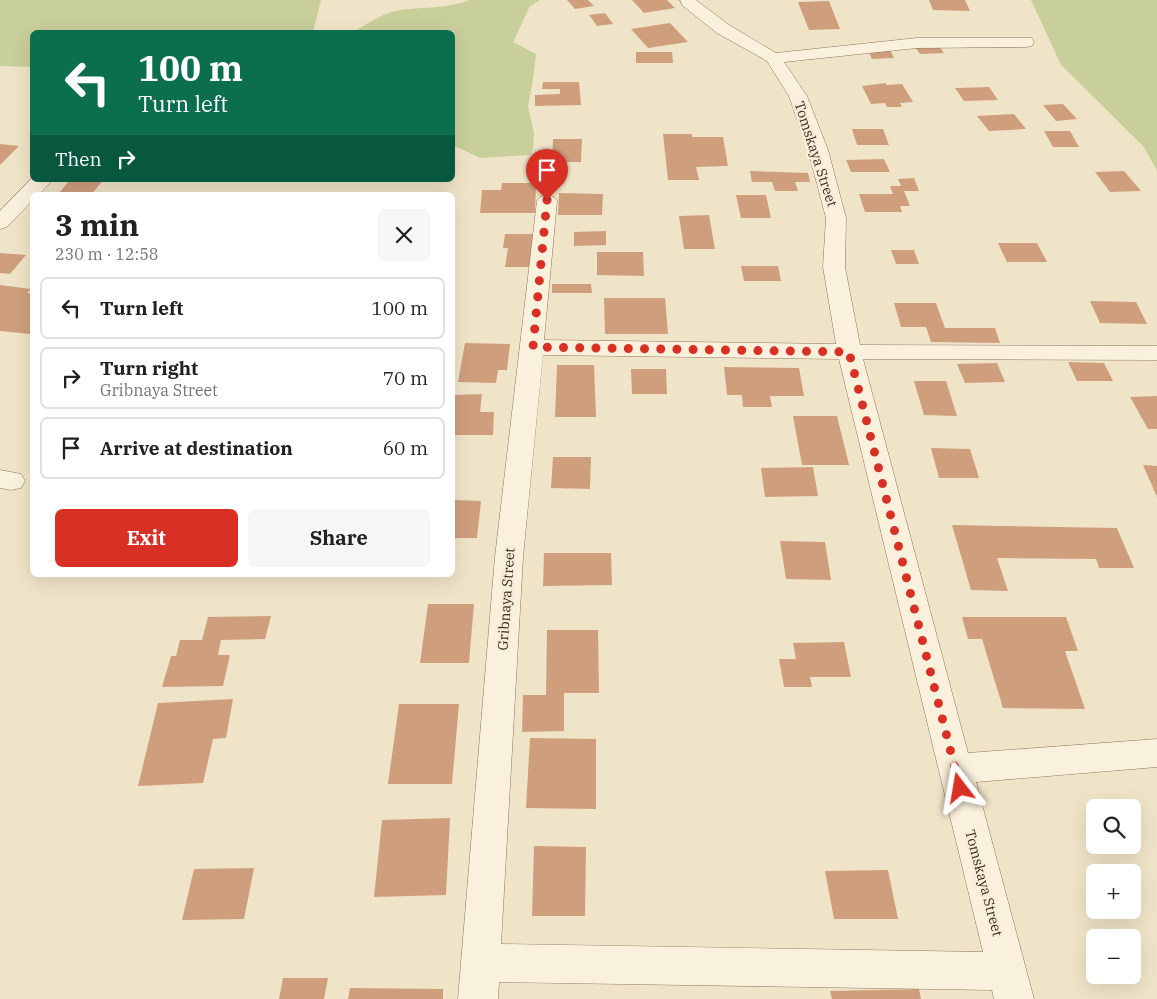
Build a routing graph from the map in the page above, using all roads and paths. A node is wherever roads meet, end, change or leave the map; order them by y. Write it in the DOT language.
graph roads {
  1 [pos="688,0"];
  2 [pos="1026,42"];
  3 [pos="773,58"];
  4 [pos="40,182"];
  5 [pos="30,192"];
  6 [pos="30,192"];
  7 [pos="547,200"];
  8 [pos="0,223"];
  9 [pos="533,347"];
  10 [pos="849,352"];
  11 [pos="1157,353"];
  12 [pos="1157,752"];
  13 [pos="955,769"];
  14 [pos="481,963"];
  15 [pos="1011,985"];
  16 [pos="478,999"];
  1 -- 3 [label="street, Tomskaya Street"];
  2 -- 3 [label="street"];
  3 -- 10 [label="street, Tomskaya Street"];
  4 -- 5 [label="street"];
  6 -- 8 [label="street"];
  7 -- 9 [label="street, Gribnaya Street"];
  9 -- 10 [label="street"];
  9 -- 14 [label="street, Gribnaya Street"];
  10 -- 11 [label="street"];
  10 -- 13 [label="street, Tomskaya Street"];
  12 -- 13 [label="street"];
  13 -- 15 [label="street, Tomskaya Street"];
  14 -- 15 [label="street"];
  14 -- 16 [label="street, Gribnaya Street"];
}
